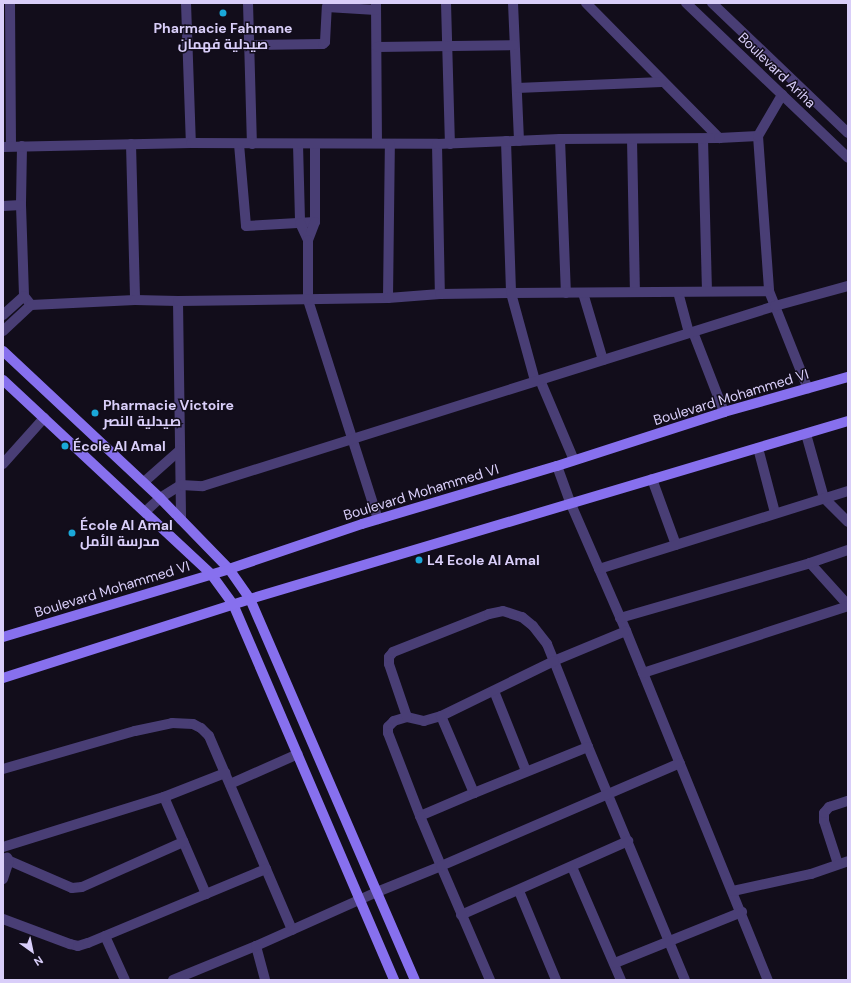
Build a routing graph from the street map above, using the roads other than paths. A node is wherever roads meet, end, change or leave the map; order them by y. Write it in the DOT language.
graph roads {
  1 [pos="10,3"];
  2 [pos="186,3"];
  3 [pos="248,3"];
  4 [pos="446,3"];
  5 [pos="513,3"];
  6 [pos="586,3"];
  7 [pos="686,3"];
  8 [pos="712,3"];
  9 [pos="327,5"];
  10 [pos="376,6"];
  11 [pos="250,45"];
  12 [pos="446,45"];
  13 [pos="514,45"];
  14 [pos="377,47"];
  15 [pos="662,82"];
  16 [pos="517,88"];
  17 [pos="782,95"];
  18 [pos="848,133"];
  19 [pos="758,136"];
  20 [pos="719,138"];
  21 [pos="632,139"];
  22 [pos="703,139"];
  23 [pos="560,140"];
  24 [pos="506,141"];
  25 [pos="519,141"];
  26 [pos="191,143"];
  27 [pos="377,143"];
  28 [pos="131,144"];
  29 [pos="239,144"];
  30 [pos="252,144"];
  31 [pos="298,144"];
  32 [pos="315,144"];
  33 [pos="390,144"];
  34 [pos="436,144"];
  35 [pos="450,144"];
  36 [pos="7,146"];
  37 [pos="22,146"];
  38 [pos="848,158"];
  39 [pos="3,206"];
  40 [pos="21,206"];
  41 [pos="315,222"];
  42 [pos="300,223"];
  43 [pos="308,240"];
  44 [pos="848,286"];
  45 [pos="707,291"];
  46 [pos="769,291"];
  47 [pos="511,292"];
  48 [pos="635,292"];
  49 [pos="678,292"];
  50 [pos="566,293"];
  51 [pos="583,293"];
  52 [pos="440,294"];
  53 [pos="24,296"];
  54 [pos="388,298"];
  55 [pos="135,300"];
  56 [pos="308,300"];
  57 [pos="178,301"];
  58 [pos="31,305"];
  59 [pos="775,306"];
  60 [pos="3,315"];
  61 [pos="3,331"];
  62 [pos="691,332"];
  63 [pos="3,351"];
  64 [pos="603,360"];
  65 [pos="848,377"];
  66 [pos="3,380"];
  67 [pos="537,380"];
  68 [pos="808,389"];
  69 [pos="724,412"];
  70 [pos="44,418"];
  71 [pos="848,421"];
  72 [pos="806,434"];
  73 [pos="351,439"];
  74 [pos="758,448"];
  75 [pos="180,450"];
  76 [pos="574,460"];
  77 [pos="3,464"];
  78 [pos="557,466"];
  79 [pos="652,479"];
  80 [pos="144,482"];
  81 [pos="181,485"];
  82 [pos="848,491"];
  83 [pos="160,498"];
  84 [pos="824,498"];
  85 [pos="570,502"];
  86 [pos="146,511"];
  87 [pos="775,513"];
  88 [pos="378,519"];
  89 [pos="181,520"];
  90 [pos="848,522"];
  91 [pos="676,545"];
  92 [pos="848,550"];
  93 [pos="810,563"];
  94 [pos="229,569"];
  95 [pos="599,569"];
  96 [pos="211,574"];
  97 [pos="250,599"];
  98 [pos="233,604"];
  99 [pos="848,606"];
  100 [pos="620,618"];
  101 [pos="626,631"];
  102 [pos="3,636"];
  103 [pos="554,661"];
  104 [pos="643,673"];
  105 [pos="3,678"];
  106 [pos="494,691"];
  107 [pos="441,716"];
  108 [pos="407,717"];
  109 [pos="588,747"];
  110 [pos="298,754"];
  111 [pos="680,763"];
  112 [pos="3,769"];
  113 [pos="526,771"];
  114 [pos="225,773"];
  115 [pos="230,784"];
  116 [pos="474,793"];
  117 [pos="609,794"];
  118 [pos="164,797"];
  119 [pos="848,801"];
  120 [pos="420,816"];
  121 [pos="628,841"];
  122 [pos="183,842"];
  123 [pos="3,847"];
  124 [pos="3,851"];
  125 [pos="6,860"];
  126 [pos="843,862"];
  127 [pos="441,866"];
  128 [pos="572,866"];
  129 [pos="266,869"];
  130 [pos="3,879"];
  131 [pos="519,891"];
  132 [pos="733,891"];
  133 [pos="377,892"];
  134 [pos="206,894"];
  135 [pos="359,900"];
  136 [pos="742,912"];
  137 [pos="461,915"];
  138 [pos="3,919"];
  139 [pos="292,930"];
  140 [pos="105,936"];
  141 [pos="670,940"];
  142 [pos="256,946"];
  143 [pos="615,963"];
  144 [pos="125,980"];
  145 [pos="173,980"];
  146 [pos="265,980"];
  147 [pos="394,980"];
  148 [pos="415,980"];
  149 [pos="490,980"];
  150 [pos="556,980"];
  151 [pos="621,980"];
  152 [pos="685,980"];
  153 [pos="768,980"];
  1 -- 36 [label="street"];
  2 -- 26 [label="street"];
  3 -- 11 [label="street"];
  4 -- 12 [label="street"];
  5 -- 13 [label="street"];
  6 -- 15 [label="street"];
  7 -- 17 [label="street, Boulevard Ariha"];
  8 -- 18 [label="street, Boulevard Ariha"];
  9 -- 10 [label="street"];
  9 -- 11 [label="street"];
  10 -- 14 [label="street"];
  11 -- 30 [label="street"];
  12 -- 13 [label="street"];
  12 -- 14 [label="street"];
  12 -- 35 [label="street"];
  13 -- 16 [label="street"];
  14 -- 27 [label="street"];
  15 -- 16 [label="street"];
  15 -- 20 [label="street"];
  16 -- 25 [label="street"];
  17 -- 19 [label="street"];
  17 -- 38 [label="street, Boulevard Ariha"];
  19 -- 20 [label="street"];
  19 -- 46 [label="street"];
  20 -- 22 [label="street"];
  21 -- 22 [label="street"];
  21 -- 23 [label="street"];
  21 -- 48 [label="street"];
  22 -- 45 [label="street"];
  23 -- 25 [label="street"];
  23 -- 50 [label="street"];
  24 -- 25 [label="street"];
  24 -- 35 [label="street"];
  24 -- 47 [label="street"];
  26 -- 28 [label="street"];
  26 -- 29 [label="street"];
  27 -- 32 [label="street"];
  27 -- 33 [label="street"];
  28 -- 37 [label="street"];
  28 -- 55 [label="street"];
  29 -- 30 [label="street"];
  29 -- 42 [label="street"];
  30 -- 31 [label="street"];
  31 -- 32 [label="street"];
  31 -- 42 [label="street"];
  32 -- 41 [label="street"];
  33 -- 34 [label="street"];
  33 -- 54 [label="street"];
  34 -- 35 [label="street"];
  34 -- 52 [label="street"];
  36 -- 37 [label="street"];
  37 -- 40 [label="street"];
  39 -- 40 [label="street"];
  40 -- 53 [label="street"];
  41 -- 42 [label="street"];
  41 -- 43 [label="street"];
  42 -- 43 [label="street"];
  43 -- 56 [label="street"];
  44 -- 59 [label="street"];
  45 -- 46 [label="street"];
  45 -- 49 [label="street"];
  46 -- 59 [label="street"];
  47 -- 50 [label="street"];
  47 -- 52 [label="street"];
  47 -- 67 [label="street"];
  48 -- 49 [label="street"];
  48 -- 51 [label="street"];
  49 -- 62 [label="street"];
  50 -- 51 [label="street"];
  51 -- 64 [label="street"];
  52 -- 54 [label="street"];
  53 -- 58 [label="street"];
  53 -- 60 [label="street"];
  54 -- 56 [label="street"];
  55 -- 57 [label="street"];
  55 -- 58 [label="street"];
  56 -- 57 [label="street"];
  56 -- 73 [label="street"];
  57 -- 75 [label="street"];
  58 -- 61 [label="street"];
  59 -- 62 [label="street"];
  59 -- 68 [label="street"];
  62 -- 64 [label="street"];
  62 -- 69 [label="street"];
  63 -- 80 [label="main road"];
  64 -- 67 [label="street"];
  65 -- 68 [label="main road, Boulevard Mohammed VI"];
  66 -- 70 [label="main road"];
  67 -- 73 [label="street"];
  67 -- 76 [label="street"];
  68 -- 69 [label="main road, Boulevard Mohammed VI"];
  69 -- 76 [label="main road, Boulevard Mohammed VI"];
  70 -- 77 [label="street"];
  70 -- 86 [label="main road"];
  71 -- 72 [label="main road"];
  72 -- 74 [label="main road"];
  72 -- 84 [label="street"];
  73 -- 81 [label="street"];
  73 -- 88 [label="street"];
  74 -- 79 [label="main road"];
  74 -- 87 [label="street"];
  75 -- 80 [label="street"];
  75 -- 81 [label="street"];
  76 -- 78 [label="main road, Boulevard Mohammed VI"];
  78 -- 85 [label="street"];
  78 -- 88 [label="main road, Boulevard Mohammed VI"];
  79 -- 85 [label="main road"];
  79 -- 91 [label="street"];
  80 -- 83 [label="main road"];
  81 -- 83 [label="street"];
  81 -- 89 [label="street"];
  82 -- 84 [label="street"];
  83 -- 86 [label="street"];
  83 -- 89 [label="main road"];
  84 -- 87 [label="street"];
  84 -- 90 [label="street"];
  85 -- 95 [label="street"];
  85 -- 97 [label="main road"];
  86 -- 96 [label="main road"];
  87 -- 91 [label="street"];
  88 -- 94 [label="main road, Boulevard Mohammed VI"];
  89 -- 94 [label="main road"];
  91 -- 95 [label="street"];
  92 -- 93 [label="street"];
  93 -- 99 [label="street"];
  93 -- 100 [label="street"];
  94 -- 96 [label="main road, Boulevard Mohammed VI"];
  94 -- 97 [label="main road"];
  95 -- 100 [label="street"];
  96 -- 98 [label="main road"];
  96 -- 102 [label="main road, Boulevard Mohammed VI"];
  97 -- 98 [label="main road"];
  97 -- 133 [label="main road"];
  98 -- 105 [label="main road"];
  98 -- 110 [label="main road"];
  99 -- 104 [label="street"];
  100 -- 101 [label="street"];
  101 -- 103 [label="street"];
  101 -- 104 [label="street"];
  103 -- 106 [label="street"];
  103 -- 108 [label="street"];
  103 -- 109 [label="street"];
  104 -- 111 [label="street"];
  106 -- 107 [label="street"];
  106 -- 113 [label="street"];
  107 -- 108 [label="street"];
  107 -- 116 [label="street"];
  108 -- 120 [label="street"];
  109 -- 113 [label="street"];
  109 -- 117 [label="street"];
  110 -- 115 [label="street"];
  110 -- 135 [label="main road"];
  111 -- 117 [label="street"];
  111 -- 132 [label="street"];
  112 -- 114 [label="street"];
  113 -- 116 [label="street"];
  114 -- 115 [label="street"];
  114 -- 118 [label="street"];
  115 -- 129 [label="street"];
  116 -- 120 [label="street"];
  117 -- 121 [label="street"];
  117 -- 127 [label="street"];
  118 -- 122 [label="street"];
  118 -- 123 [label="street"];
  119 -- 126 [label="street"];
  120 -- 127 [label="street"];
  121 -- 128 [label="street"];
  121 -- 141 [label="street"];
  122 -- 125 [label="street"];
  122 -- 134 [label="street"];
  124 -- 125 [label="street"];
  125 -- 130 [label="street"];
  126 -- 132 [label="street"];
  127 -- 133 [label="street"];
  127 -- 137 [label="street"];
  128 -- 131 [label="street"];
  128 -- 143 [label="street"];
  129 -- 134 [label="street"];
  129 -- 139 [label="street"];
  131 -- 137 [label="street"];
  131 -- 150 [label="street"];
  132 -- 136 [label="street"];
  133 -- 135 [label="street"];
  133 -- 148 [label="main road"];
  134 -- 140 [label="street"];
  135 -- 139 [label="street"];
  135 -- 147 [label="main road"];
  136 -- 141 [label="street"];
  136 -- 153 [label="street"];
  137 -- 149 [label="street"];
  138 -- 140 [label="street"];
  139 -- 142 [label="street"];
  140 -- 144 [label="street"];
  141 -- 143 [label="street"];
  141 -- 152 [label="street"];
  142 -- 145 [label="street"];
  142 -- 146 [label="street"];
  143 -- 151 [label="street"];
}
